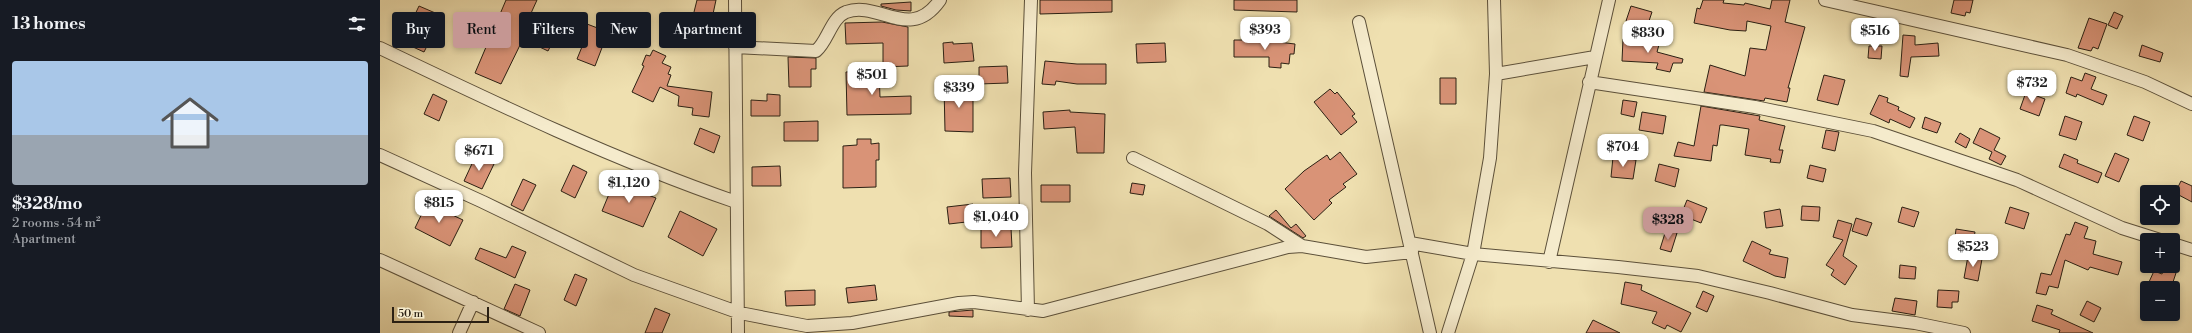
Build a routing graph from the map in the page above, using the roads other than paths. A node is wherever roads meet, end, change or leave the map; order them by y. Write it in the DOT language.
graph roads {
  1 [pos="735,0"];
  2 [pos="940,0"];
  3 [pos="1031,0"];
  4 [pos="1494,0"];
  5 [pos="1609,0"];
  6 [pos="1825,0"];
  7 [pos="735,12"];
  8 [pos="1359,22"];
  9 [pos="380,48"];
  10 [pos="735,48"];
  11 [pos="749,48"];
  12 [pos="1595,57"];
  13 [pos="1496,74"];
  14 [pos="1589,82"];
  15 [pos="2192,104"];
  16 [pos="380,155"];
  17 [pos="1133,158"];
  18 [pos="736,202"];
  19 [pos="2140,234"];
  20 [pos="1302,246"];
  21 [pos="2180,246"];
  22 [pos="1411,248"];
  23 [pos="2192,250"];
  24 [pos="1473,254"];
  25 [pos="380,260"];
  26 [pos="1549,262"];
  27 [pos="473,302"];
  28 [pos="1028,310"];
  29 [pos="740,313"];
  30 [pos="460,333"];
  31 [pos="539,333"];
  32 [pos="738,333"];
  33 [pos="1430,333"];
  34 [pos="1448,333"];
  35 [pos="1964,333"];
  1 -- 7 [label="street"];
  2 -- 11 [label="street"];
  3 -- 28 [label="street"];
  4 -- 13 [label="street"];
  5 -- 12 [label="street"];
  6 -- 15 [label="street"];
  8 -- 22 [label="street"];
  9 -- 18 [label="street"];
  10 -- 18 [label="street"];
  12 -- 13 [label="street"];
  12 -- 14 [label="street"];
  13 -- 24 [label="street"];
  14 -- 19 [label="street"];
  14 -- 26 [label="street"];
  16 -- 29 [label="street"];
  17 -- 20 [label="street"];
  18 -- 29 [label="street"];
  20 -- 22 [label="street"];
  20 -- 28 [label="street"];
  21 -- 23 [label="street"];
  22 -- 24 [label="street"];
  22 -- 33 [label="street"];
  24 -- 26 [label="street"];
  24 -- 34 [label="street"];
  25 -- 27 [label="street"];
  26 -- 35 [label="street"];
  27 -- 30 [label="street"];
  27 -- 31 [label="street"];
  28 -- 29 [label="street"];
  29 -- 32 [label="street"];
}
